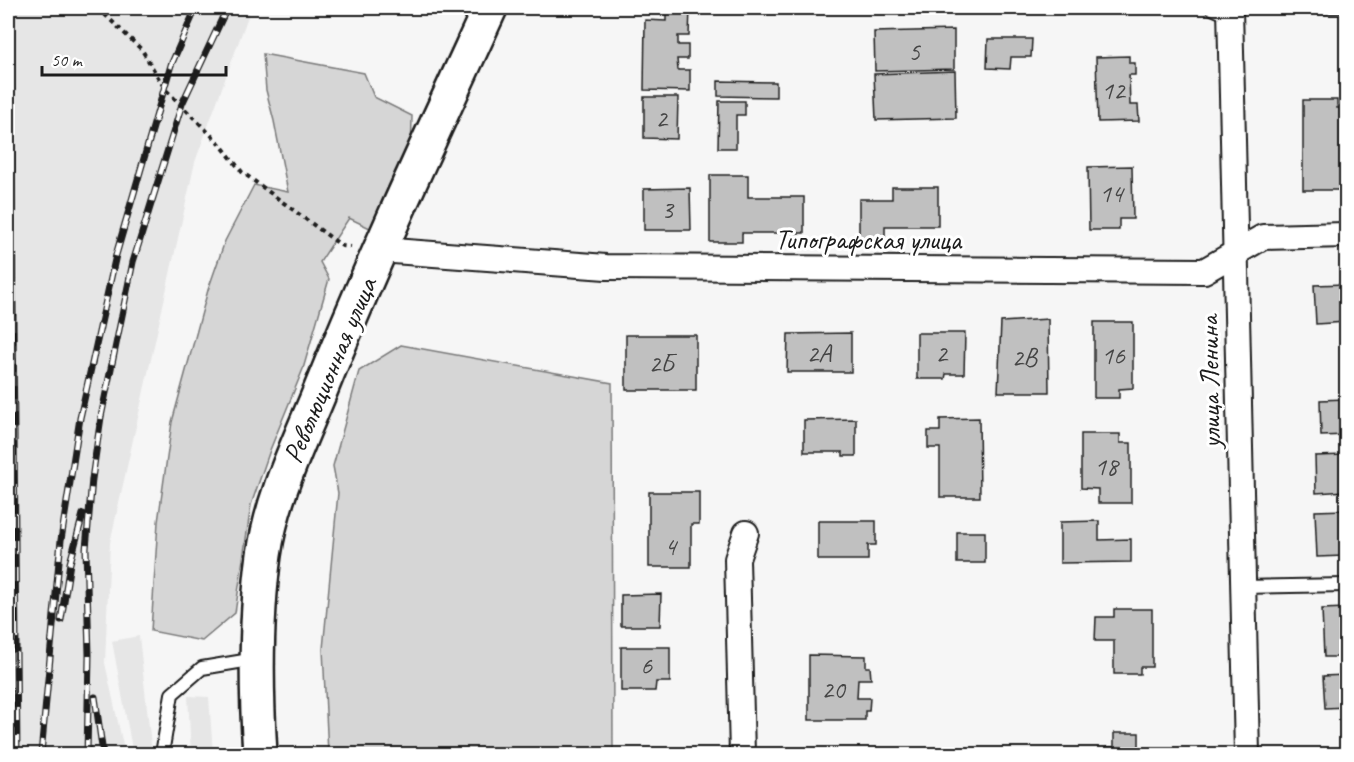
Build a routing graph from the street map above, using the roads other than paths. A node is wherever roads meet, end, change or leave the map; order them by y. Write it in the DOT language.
graph roads {
  1 [pos="490,8"];
  2 [pos="1224,10"];
  3 [pos="1347,235"];
  4 [pos="380,250"];
  5 [pos="1236,254"];
  6 [pos="746,533"];
  7 [pos="1347,585"];
  8 [pos="1244,587"];
  9 [pos="257,659"];
  10 [pos="162,754"];
  11 [pos="260,754"];
  12 [pos="742,754"];
  13 [pos="1247,754"];
  1 -- 4 [label="main road, Революционная улица"];
  2 -- 5 [label="street, улица Ленина"];
  3 -- 5 [label="street, Типографская улица"];
  4 -- 5 [label="street, Типографская улица"];
  4 -- 9 [label="main road, Революционная улица"];
  5 -- 8 [label="street, улица Ленина"];
  6 -- 12 [label="street"];
  7 -- 8 [label="lane"];
  8 -- 13 [label="street, улица Ленина"];
  9 -- 10 [label="lane"];
  9 -- 11 [label="main road, Революционная улица"];
}
